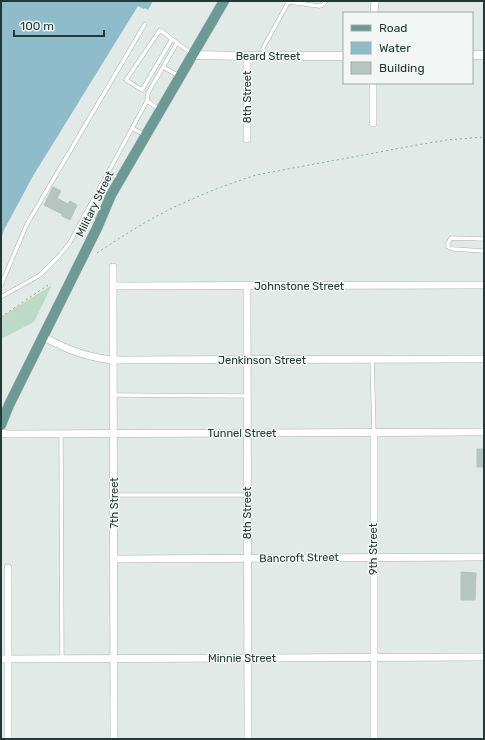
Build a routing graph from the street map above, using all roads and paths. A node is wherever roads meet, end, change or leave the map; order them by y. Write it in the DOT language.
graph roads {
  1 [pos="224,1"];
  2 [pos="289,1"];
  3 [pos="326,1"];
  4 [pos="375,1"];
  5 [pos="374,12"];
  6 [pos="145,24"];
  7 [pos="172,39"];
  8 [pos="177,43"];
  9 [pos="192,55"];
  10 [pos="473,55"];
  11 [pos="484,55"];
  12 [pos="247,56"];
  13 [pos="264,56"];
  14 [pos="343,56"];
  15 [pos="163,67"];
  16 [pos="180,76"];
  17 [pos="373,84"];
  18 [pos="147,101"];
  19 [pos="160,110"];
  20 [pos="373,123"];
  21 [pos="132,128"];
  22 [pos="145,135"];
  23 [pos="484,137"];
  24 [pos="247,139"];
  25 [pos="107,173"];
  26 [pos="120,179"];
  27 [pos="84,215"];
  28 [pos="99,223"];
  29 [pos="484,239"];
  30 [pos="484,252"];
  31 [pos="97,253"];
  32 [pos="114,266"];
  33 [pos="51,283"];
  34 [pos="1,285"];
  35 [pos="484,285"];
  36 [pos="114,286"];
  37 [pos="247,286"];
  38 [pos="1,297"];
  39 [pos="1,317"];
  40 [pos="44,337"];
  41 [pos="372,359"];
  42 [pos="484,359"];
  43 [pos="114,360"];
  44 [pos="248,360"];
  45 [pos="114,395"];
  46 [pos="247,396"];
  47 [pos="1,425"];
  48 [pos="484,432"];
  49 [pos="1,433"];
  50 [pos="247,433"];
  51 [pos="61,434"];
  52 [pos="114,434"];
  53 [pos="374,434"];
  54 [pos="114,495"];
  55 [pos="247,495"];
  56 [pos="484,557"];
  57 [pos="373,558"];
  58 [pos="114,559"];
  59 [pos="248,559"];
  60 [pos="8,568"];
  61 [pos="484,657"];
  62 [pos="114,658"];
  63 [pos="248,658"];
  64 [pos="374,658"];
  65 [pos="4,659"];
  66 [pos="62,659"];
  67 [pos="8,739"];
  68 [pos="114,739"];
  69 [pos="248,739"];
  70 [pos="374,739"];
  1 -- 9 [label="main road, Military Street"];
  2 -- 3 [label="lane"];
  2 -- 13 [label="lane"];
  4 -- 5 [label="street"];
  6 -- 34 [label="lane"];
  7 -- 7 [label="lane"];
  7 -- 8 [label="lane"];
  8 -- 9 [label="lane"];
  8 -- 15 [label="lane"];
  9 -- 12 [label="street, Beard Street"];
  9 -- 16 [label="main road, Military Street"];
  10 -- 11 [label="street"];
  12 -- 13 [label="street, Beard Street"];
  12 -- 24 [label="street, 8th Street"];
  13 -- 14 [label="street, Beard Street"];
  15 -- 16 [label="lane"];
  15 -- 18 [label="lane"];
  16 -- 19 [label="main road, Military Street"];
  17 -- 20 [label="street"];
  18 -- 19 [label="lane"];
  18 -- 21 [label="lane"];
  19 -- 22 [label="main road, Military Street"];
  21 -- 22 [label="lane"];
  21 -- 25 [label="lane"];
  22 -- 26 [label="main road, Military Street"];
  23 -- 31 [label="path"];
  25 -- 26 [label="lane"];
  25 -- 27 [label="lane"];
  26 -- 28 [label="main road, Military Street"];
  27 -- 28 [label="lane"];
  27 -- 38 [label="lane"];
  28 -- 40 [label="main road, Military Street"];
  29 -- 30 [label="lane"];
  32 -- 36 [label="street, 7th Street"];
  33 -- 39 [label="path"];
  35 -- 37 [label="street, Johnstone Street"];
  36 -- 37 [label="street, Johnstone Street"];
  36 -- 43 [label="street, 7th Street"];
  37 -- 44 [label="street, 8th Street"];
  40 -- 43 [label="street, Jenkinson Street"];
  40 -- 47 [label="main road, Military Street"];
  41 -- 42 [label="street, Jenkinson Street"];
  41 -- 44 [label="street, Jenkinson Street"];
  41 -- 53 [label="lane, 9th Street"];
  43 -- 44 [label="street, Jenkinson Street"];
  43 -- 45 [label="street, 7th Street"];
  44 -- 46 [label="street, 8th Street"];
  45 -- 46 [label="lane"];
  45 -- 52 [label="street, 7th Street"];
  46 -- 50 [label="street, 8th Street"];
  48 -- 53 [label="street, Tunnel Street"];
  49 -- 51 [label="street, Tunnel Street"];
  50 -- 52 [label="street, Tunnel Street"];
  50 -- 53 [label="street, Tunnel Street"];
  50 -- 55 [label="street, 8th Street"];
  51 -- 52 [label="street, Tunnel Street"];
  51 -- 66 [label="lane"];
  52 -- 54 [label="street, 7th Street"];
  53 -- 57 [label="street, 9th Street"];
  54 -- 55 [label="lane"];
  54 -- 58 [label="street, 7th Street"];
  55 -- 59 [label="street, 8th Street"];
  56 -- 57 [label="street, Bancroft Street"];
  57 -- 59 [label="street, Bancroft Street"];
  57 -- 64 [label="street, 9th Street"];
  58 -- 59 [label="street, Bancroft Street"];
  58 -- 62 [label="street, 7th Street"];
  59 -- 63 [label="street, 8th Street"];
  60 -- 65 [label="street"];
  61 -- 64 [label="street, Minnie Street"];
  62 -- 63 [label="street, Minnie Street"];
  62 -- 66 [label="street, Minnie Street"];
  62 -- 68 [label="street, 7th Street"];
  63 -- 64 [label="street, Minnie Street"];
  63 -- 69 [label="street, 8th Street"];
  64 -- 70 [label="street, 9th Street"];
  65 -- 66 [label="street, Minnie Street"];
  65 -- 67 [label="street"];
}
